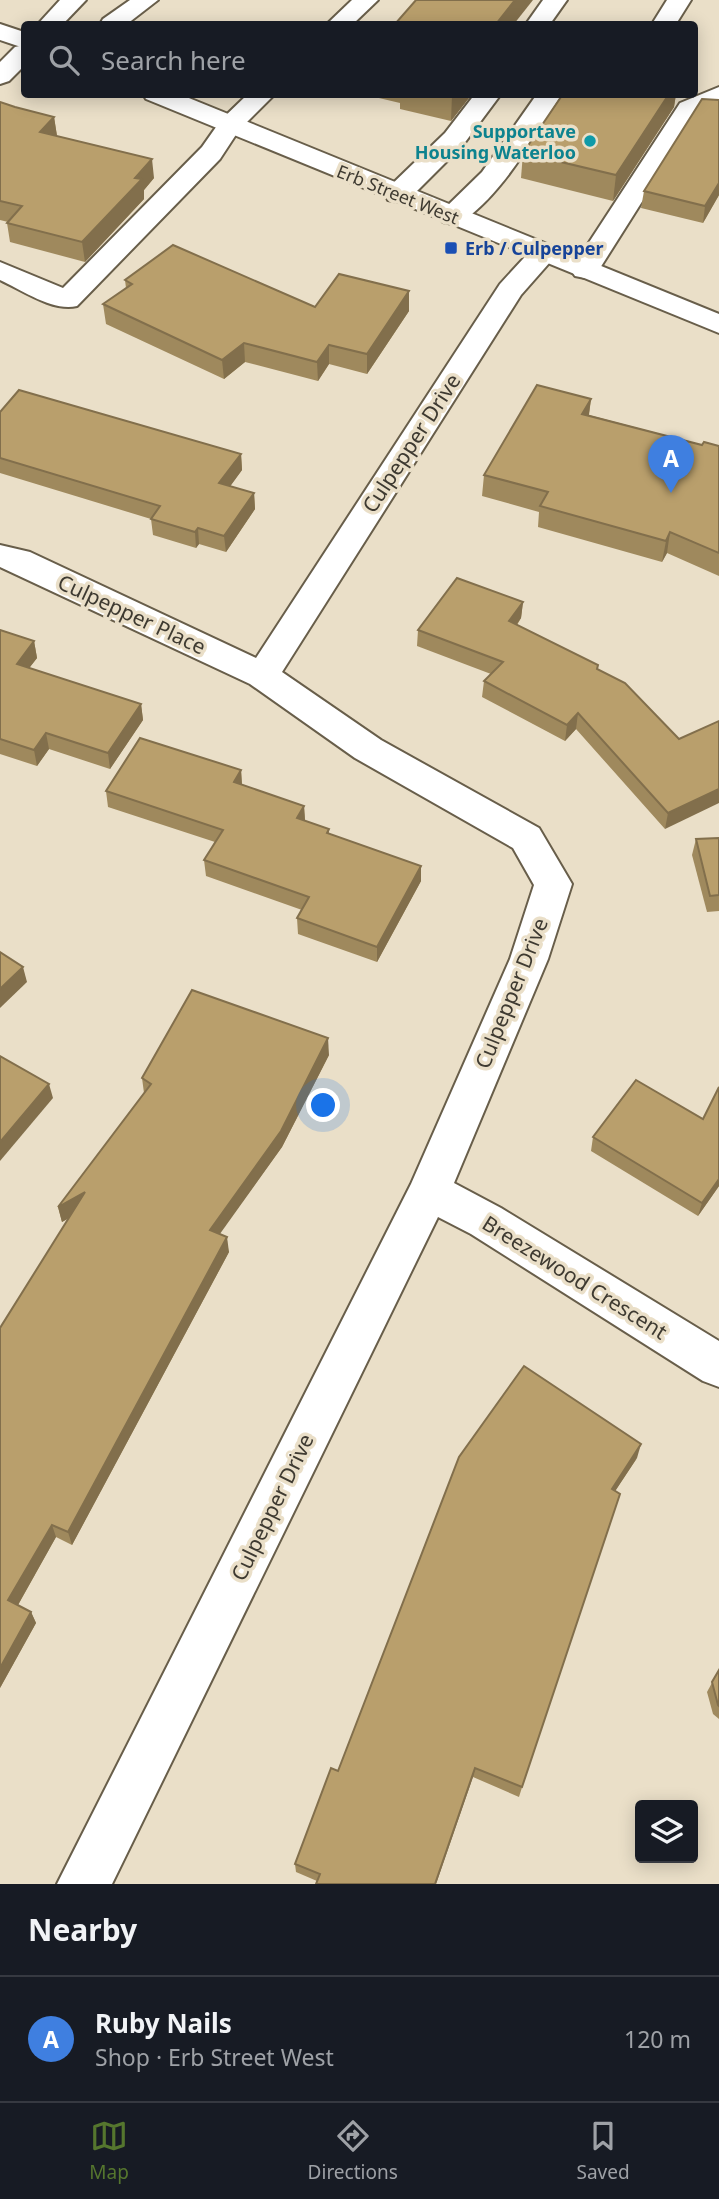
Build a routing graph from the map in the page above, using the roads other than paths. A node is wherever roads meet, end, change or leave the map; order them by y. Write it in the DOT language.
graph roads {
  1 [pos="74,0"];
  2 [pos="146,0"];
  3 [pos="366,0"];
  4 [pos="555,0"];
  5 [pos="679,0"];
  6 [pos="53,21"];
  7 [pos="116,21"];
  8 [pos="342,21"];
  9 [pos="540,21"];
  10 [pos="666,21"];
  11 [pos="0,31"];
  12 [pos="21,40"];
  13 [pos="21,55"];
  14 [pos="0,76"];
  15 [pos="719,95"];
  16 [pos="165,98"];
  17 [pos="259,98"];
  18 [pos="486,98"];
  19 [pos="547,98"];
  20 [pos="230,125"];
  21 [pos="398,194"];
  22 [pos="453,216"];
  23 [pos="544,253"];
  24 [pos="0,270"];
  25 [pos="585,271"];
  26 [pos="717,318"];
  27 [pos="0,556"];
  28 [pos="262,676"];
  29 [pos="429,1191"];
  30 [pos="719,1366"];
  31 [pos="84,1884"];
  1 -- 6 [label="street"];
  2 -- 7 [label="street"];
  3 -- 8 [label="street"];
  4 -- 9 [label="street"];
  5 -- 10 [label="street"];
  11 -- 12 [label="street"];
  13 -- 14 [label="street"];
  15 -- 25 [label="street"];
  16 -- 20 [label="street, Erb Street West"];
  17 -- 20 [label="street"];
  18 -- 21 [label="street"];
  19 -- 22 [label="street"];
  20 -- 21 [label="street, Erb Street West"];
  20 -- 24 [label="street"];
  21 -- 22 [label="street, Erb Street West"];
  22 -- 23 [label="street, Erb Street West"];
  23 -- 25 [label="street, Erb Street West"];
  23 -- 28 [label="street, Culpepper Drive"];
  25 -- 26 [label="street, Erb Street West"];
  27 -- 28 [label="street, Culpepper Place"];
  28 -- 29 [label="street, Culpepper Drive"];
  29 -- 30 [label="street, Breezewood Crescent"];
  29 -- 31 [label="street, Culpepper Drive"];
}
